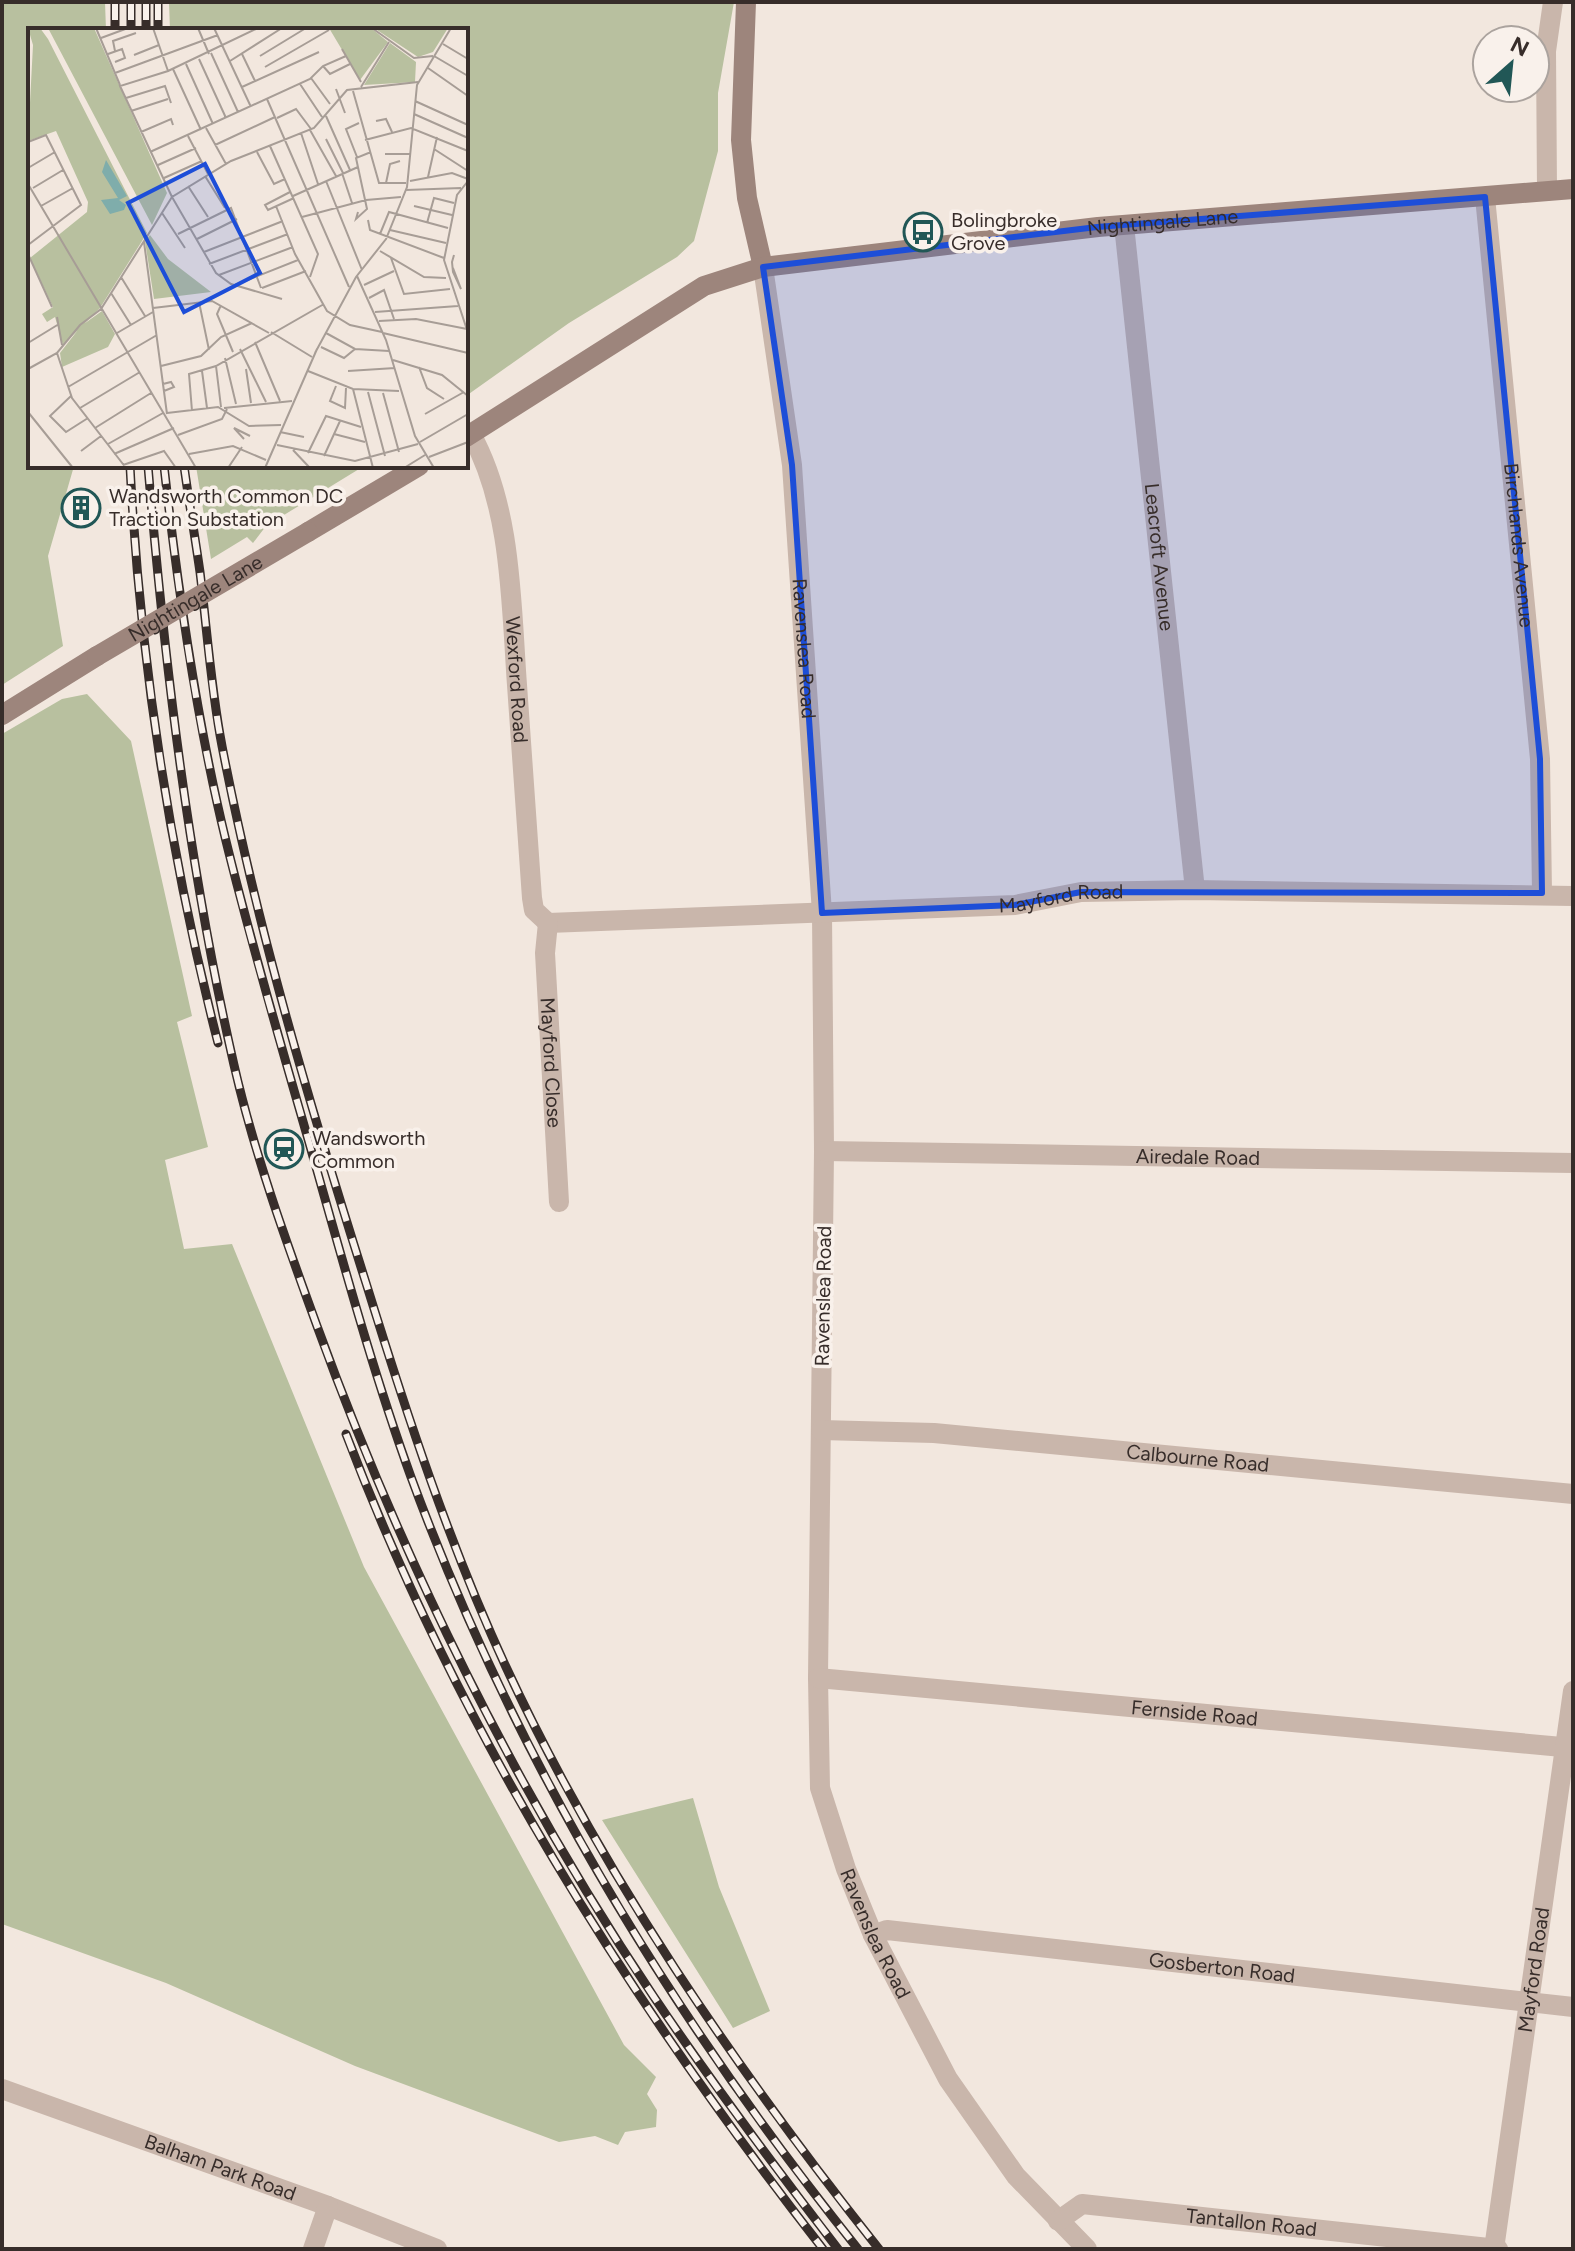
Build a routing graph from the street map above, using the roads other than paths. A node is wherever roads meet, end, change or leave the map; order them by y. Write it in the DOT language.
graph roads {
  1 [pos="746,2"];
  2 [pos="1553,2"];
  3 [pos="1573,189"];
  4 [pos="1547,191"];
  5 [pos="1485,197"];
  6 [pos="1124,225"];
  7 [pos="763,267"];
  8 [pos="469,436"];
  9 [pos="416,468"];
  10 [pos="2,715"];
  11 [pos="1195,890"];
  12 [pos="1542,893"];
  13 [pos="1573,896"];
  14 [pos="822,913"];
  15 [pos="548,923"];
  16 [pos="824,1151"];
  17 [pos="1573,1163"];
  18 [pos="559,1202"];
  19 [pos="821,1430"];
  20 [pos="1573,1494"];
  21 [pos="818,1678"];
  22 [pos="1573,1691"];
  23 [pos="1569,1747"];
  24 [pos="873,1935"];
  25 [pos="1528,2001"];
  26 [pos="1573,2007"];
  27 [pos="2,2089"];
  28 [pos="328,2206"];
  29 [pos="1058,2221"];
  30 [pos="313,2249"];
  31 [pos="437,2249"];
  32 [pos="1087,2249"];
  33 [pos="1495,2249"];
  1 -- 7 [label="main road"];
  2 -- 4 [label="street"];
  3 -- 4 [label="main road, Nightingale Lane"];
  4 -- 5 [label="main road, Nightingale Lane"];
  5 -- 6 [label="main road, Nightingale Lane"];
  5 -- 12 [label="street, Birchlands Avenue"];
  6 -- 7 [label="main road, Nightingale Lane"];
  6 -- 11 [label="street, Leacroft Avenue"];
  7 -- 8 [label="main road, Nightingale Lane"];
  7 -- 14 [label="street, Ravenslea Road"];
  8 -- 15 [label="street, Wexford Road"];
  9 -- 10 [label="main road, Nightingale Lane, bridge"];
  11 -- 12 [label="street, Mayford Road"];
  11 -- 14 [label="street, Mayford Road"];
  12 -- 13 [label="street, Mayford Road"];
  14 -- 15 [label="street, Mayford Road"];
  14 -- 16 [label="street, Ravenslea Road"];
  15 -- 18 [label="street, Mayford Close"];
  16 -- 17 [label="street, Airedale Road"];
  16 -- 19 [label="street, Ravenslea Road"];
  19 -- 20 [label="street, Calbourne Road"];
  19 -- 21 [label="street, Ravenslea Road"];
  21 -- 23 [label="street, Fernside Road"];
  21 -- 24 [label="street, Ravenslea Road"];
  22 -- 23 [label="street, Mayford Road"];
  23 -- 25 [label="street, Mayford Road"];
  24 -- 25 [label="street, Gosberton Road"];
  24 -- 29 [label="street, Ravenslea Road"];
  25 -- 26 [label="street, Gosberton Road"];
  25 -- 33 [label="street, Mayford Road"];
  27 -- 28 [label="street, Balham Park Road"];
  28 -- 30 [label="street"];
  28 -- 31 [label="street, Balham Park Road"];
  29 -- 32 [label="street, Ravenslea Road"];
  29 -- 33 [label="street, Tantallon Road"];
}
